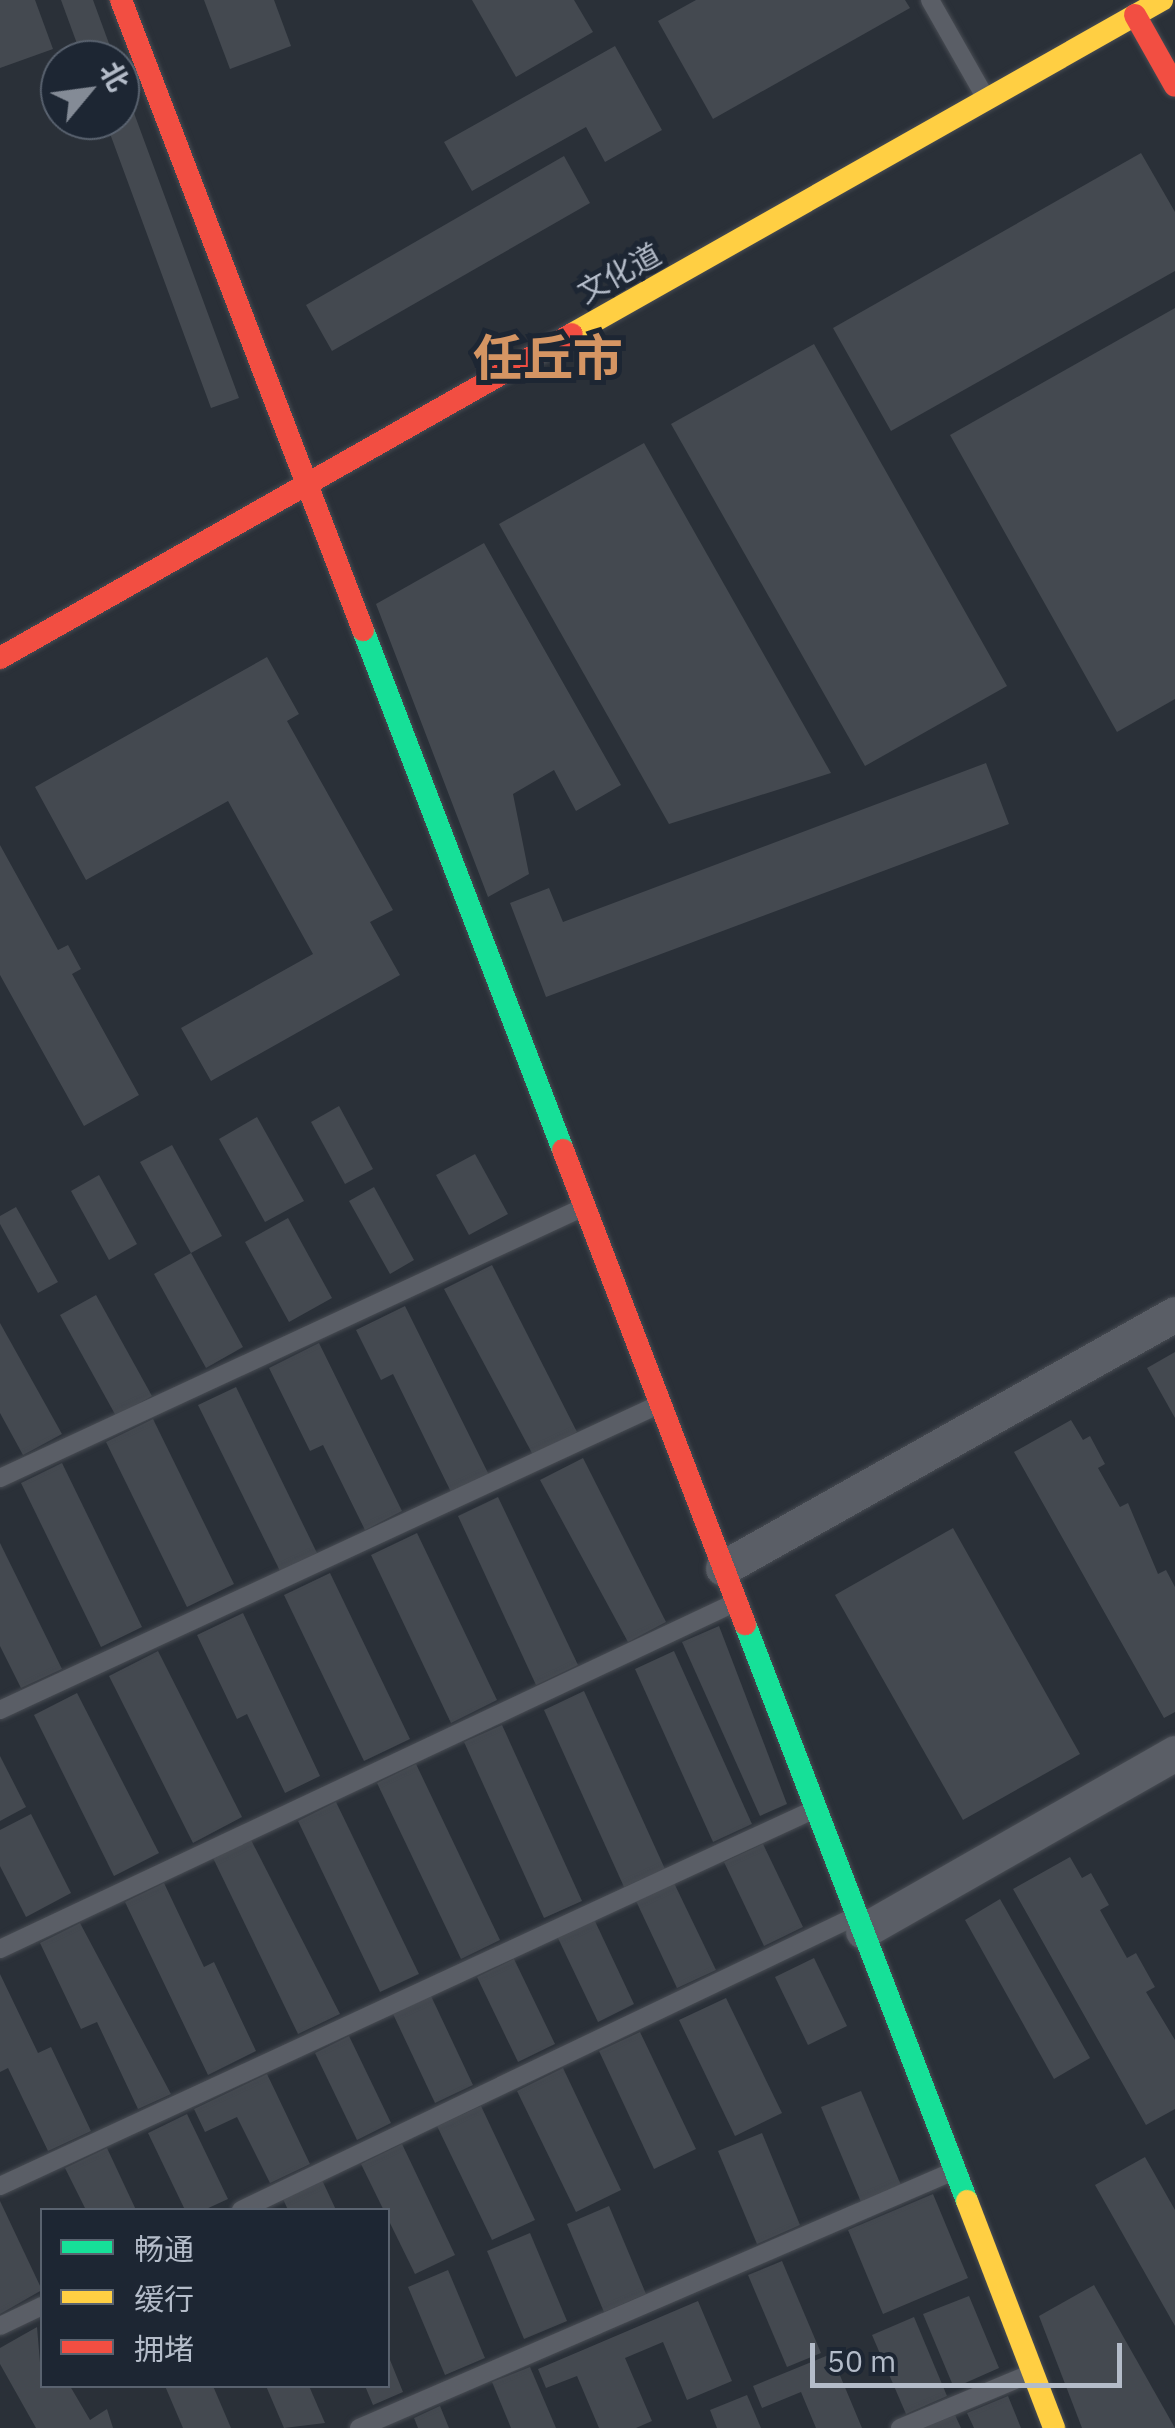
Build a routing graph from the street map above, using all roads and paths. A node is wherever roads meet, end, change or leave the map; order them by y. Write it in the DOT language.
graph roads {
  1 [pos="121,0"];
  2 [pos="930,0"];
  3 [pos="1162,0"];
  4 [pos="1135,15"];
  5 [pos="1175,86"];
  6 [pos="987,100"];
  7 [pos="307,484"];
  8 [pos="0,658"];
  9 [pos="584,1206"];
  10 [pos="1175,1314"];
  11 [pos="660,1404"];
  12 [pos="0,1478"];
  13 [pos="724,1568"];
  14 [pos="737,1602"];
  15 [pos="0,1710"];
  16 [pos="1175,1753"];
  17 [pos="816,1809"];
  18 [pos="860,1923"];
  19 [pos="0,1949"];
  20 [pos="955,2170"];
  21 [pos="0,2186"];
  22 [pos="245,2208"];
  23 [pos="40,2307"];
  24 [pos="0,2326"];
  25 [pos="1032,2372"];
  26 [pos="358,2428"];
  27 [pos="900,2428"];
  28 [pos="1054,2428"];
  1 -- 7 [label="street"];
  2 -- 6 [label="lane"];
  3 -- 4 [label="street, 文化道"];
  4 -- 5 [label="street"];
  4 -- 6 [label="street, 文化道"];
  6 -- 7 [label="street, 文化道"];
  7 -- 8 [label="street, 文化道"];
  7 -- 9 [label="street"];
  9 -- 11 [label="street"];
  9 -- 12 [label="lane"];
  10 -- 13 [label="street"];
  11 -- 13 [label="street"];
  11 -- 15 [label="lane"];
  13 -- 14 [label="street"];
  14 -- 17 [label="street"];
  14 -- 19 [label="lane"];
  16 -- 18 [label="street"];
  17 -- 18 [label="street"];
  17 -- 21 [label="lane"];
  18 -- 20 [label="street"];
  18 -- 22 [label="lane"];
  20 -- 25 [label="street"];
  20 -- 26 [label="lane"];
  23 -- 24 [label="lane"];
  25 -- 27 [label="lane"];
  25 -- 28 [label="street"];
}
